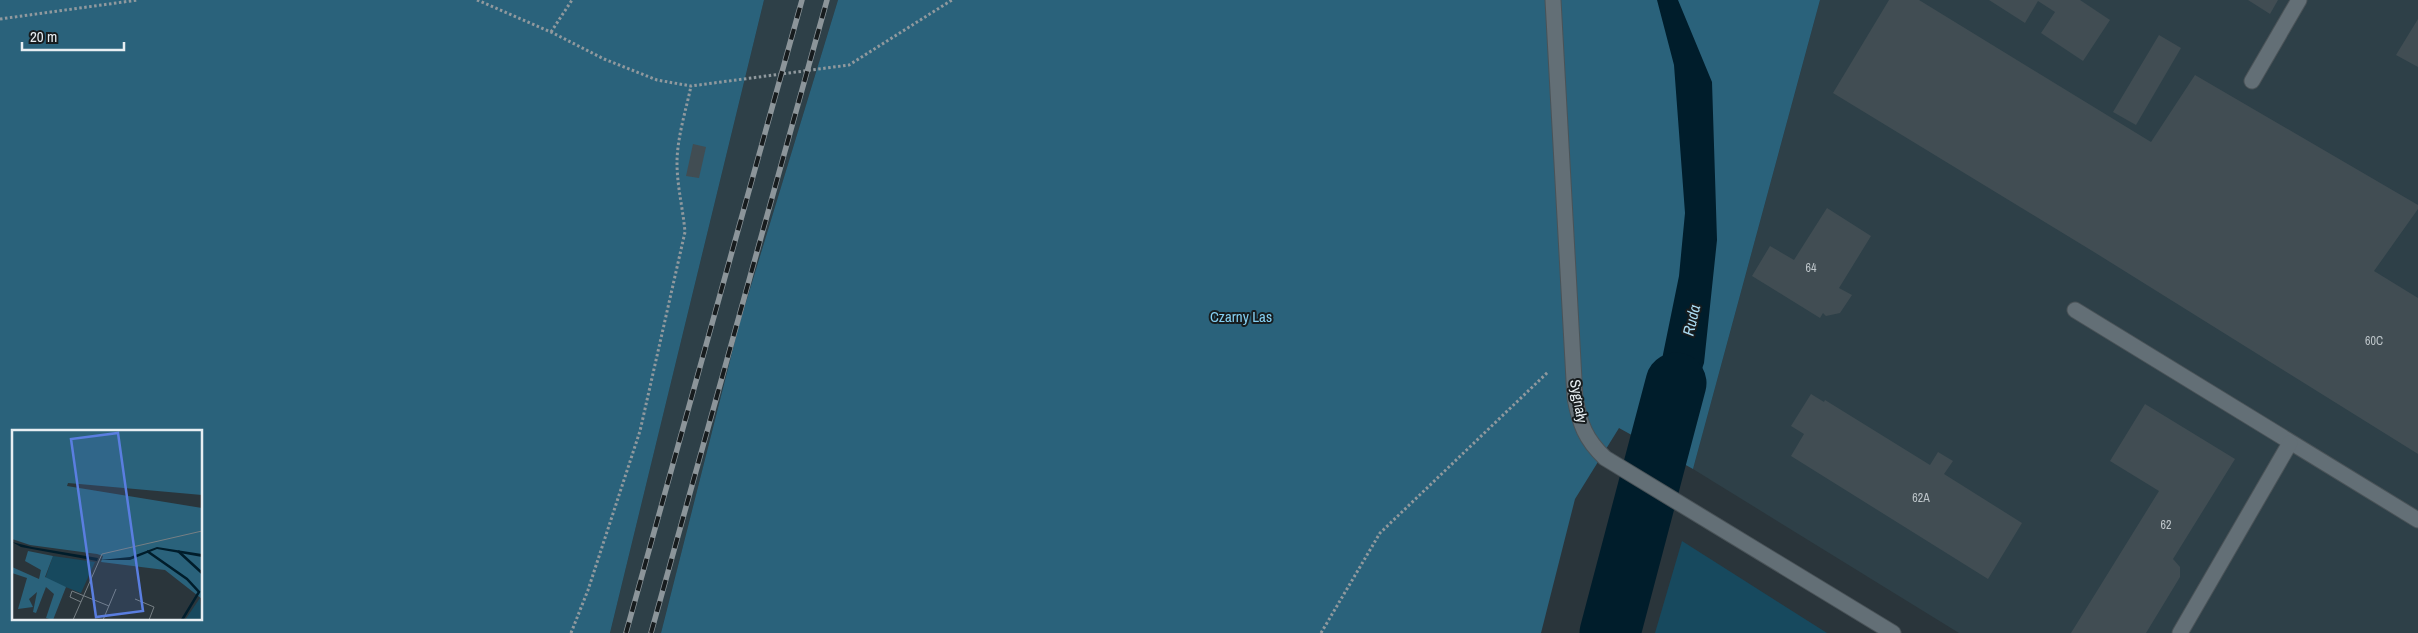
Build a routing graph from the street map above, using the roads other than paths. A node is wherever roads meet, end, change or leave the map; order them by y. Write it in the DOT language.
graph roads {
  1 [pos="1553,0"];
  2 [pos="2300,0"];
  3 [pos="2252,81"];
  4 [pos="2075,310"];
  5 [pos="2290,443"];
  6 [pos="2418,520"];
  7 [pos="1893,633"];
  8 [pos="2180,633"];
  1 -- 7 [label="street, Sygnały"];
  2 -- 3 [label="street"];
  4 -- 5 [label="street"];
  5 -- 6 [label="street"];
  5 -- 8 [label="street"];
}
